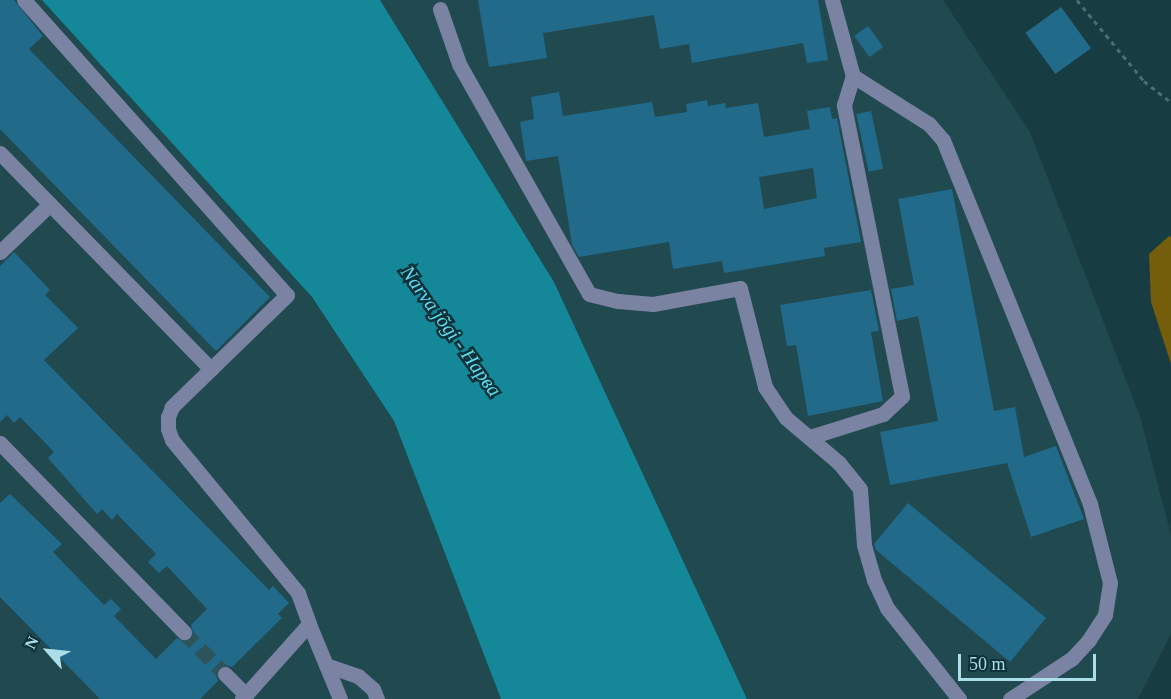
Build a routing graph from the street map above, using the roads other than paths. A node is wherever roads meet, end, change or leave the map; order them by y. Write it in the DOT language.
graph roads {
  1 [pos="24,0"];
  2 [pos="832,0"];
  3 [pos="440,9"];
  4 [pos="853,76"];
  5 [pos="0,153"];
  6 [pos="50,204"];
  7 [pos="0,252"];
  8 [pos="211,369"];
  9 [pos="810,436"];
  10 [pos="0,442"];
  11 [pos="309,624"];
  12 [pos="184,632"];
  13 [pos="326,665"];
  14 [pos="225,674"];
  15 [pos="244,697"];
  16 [pos="340,699"];
  17 [pos="376,699"];
  18 [pos="959,699"];
  19 [pos="1010,699"];
  1 -- 8 [label="lane"];
  2 -- 4 [label="lane"];
  3 -- 9 [label="lane"];
  4 -- 9 [label="lane"];
  4 -- 19 [label="lane"];
  5 -- 6 [label="lane"];
  6 -- 7 [label="lane"];
  6 -- 8 [label="lane"];
  8 -- 11 [label="lane"];
  9 -- 18 [label="lane"];
  10 -- 12 [label="lane"];
  11 -- 13 [label="lane"];
  11 -- 15 [label="lane"];
  13 -- 16 [label="lane"];
  13 -- 17 [label="lane"];
  14 -- 15 [label="lane"];
}
